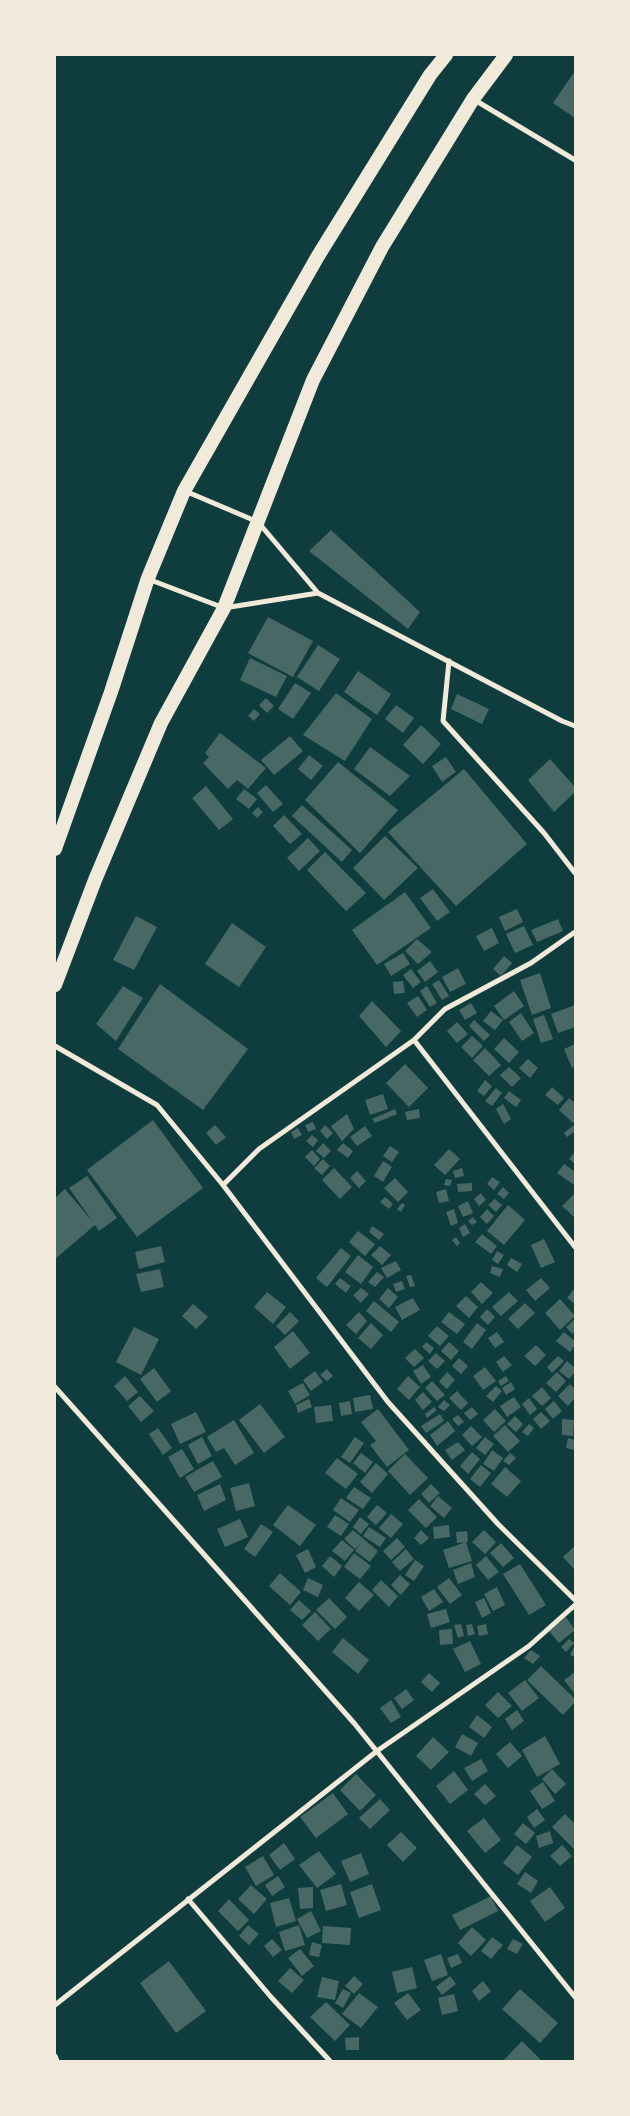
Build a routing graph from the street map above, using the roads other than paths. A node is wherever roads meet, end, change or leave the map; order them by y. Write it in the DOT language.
graph roads {
  1 [pos="446,55"];
  2 [pos="506,55"];
  3 [pos="472,99"];
  4 [pos="575,160"];
  5 [pos="184,490"];
  6 [pos="258,522"];
  7 [pos="148,578"];
  8 [pos="318,593"];
  9 [pos="224,608"];
  10 [pos="449,661"];
  11 [pos="575,726"];
  12 [pos="55,849"];
  13 [pos="575,873"];
  14 [pos="575,932"];
  15 [pos="55,986"];
  16 [pos="414,1040"];
  17 [pos="55,1046"];
  18 [pos="223,1185"];
  19 [pos="575,1247"];
  20 [pos="55,1387"];
  21 [pos="575,1600"];
  22 [pos="575,1605"];
  23 [pos="377,1751"];
  24 [pos="188,1899"];
  25 [pos="575,1997"];
  26 [pos="55,2005"];
  27 [pos="55,2056"];
  28 [pos="58,2061"];
  29 [pos="330,2061"];
  1 -- 5 [label="highway"];
  2 -- 3 [label="highway"];
  3 -- 4 [label="street"];
  3 -- 6 [label="highway"];
  5 -- 6 [label="street"];
  5 -- 7 [label="highway"];
  6 -- 8 [label="street"];
  6 -- 9 [label="highway"];
  7 -- 9 [label="street"];
  7 -- 12 [label="highway"];
  8 -- 9 [label="street"];
  8 -- 10 [label="street"];
  9 -- 15 [label="highway"];
  10 -- 11 [label="street"];
  10 -- 13 [label="street"];
  14 -- 16 [label="street"];
  16 -- 18 [label="street"];
  16 -- 19 [label="street"];
  17 -- 18 [label="street"];
  18 -- 21 [label="street"];
  20 -- 23 [label="street"];
  22 -- 23 [label="street"];
  23 -- 24 [label="street"];
  23 -- 25 [label="street"];
  24 -- 26 [label="street"];
  24 -- 29 [label="street"];
  27 -- 28 [label="street"];
}
